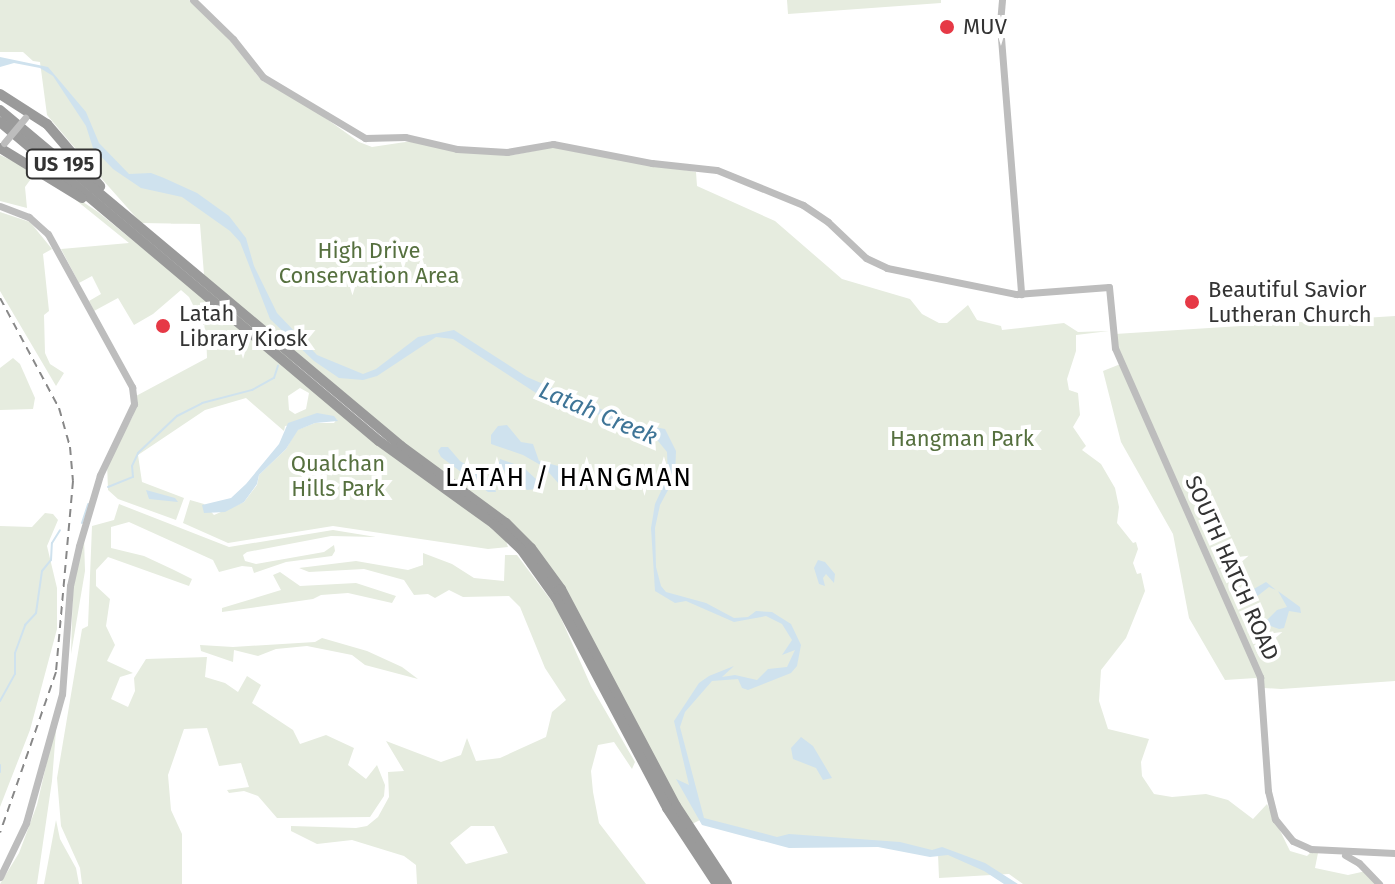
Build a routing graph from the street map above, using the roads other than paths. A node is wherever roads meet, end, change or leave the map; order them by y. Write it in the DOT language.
graph roads {
  1 [pos="193,0"];
  2 [pos="1002,0"];
  3 [pos="0,94"];
  4 [pos="0,110"];
  5 [pos="28,114"];
  6 [pos="0,122"];
  7 [pos="1,146"];
  8 [pos="0,206"];
  9 [pos="124,220"];
  10 [pos="1019,278"];
  11 [pos="1097,288"];
  12 [pos="1039,293"];
  13 [pos="1021,294"];
  14 [pos="1109,297"];
  15 [pos="1339,853"];
  16 [pos="1395,853"];
  17 [pos="1380,854"];
  18 [pos="1371,875"];
  19 [pos="0,877"];
  20 [pos="717,884"];
  21 [pos="727,884"];
  22 [pos="1379,884"];
  1 -- 13 [label="main road"];
  2 -- 10 [label="main road"];
  3 -- 5 [label="highway"];
  4 -- 9 [label="highway, US 195"];
  5 -- 7 [label="main road, bridge"];
  5 -- 9 [label="highway"];
  6 -- 9 [label="highway, US 195"];
  7 -- 9 [label="highway"];
  8 -- 19 [label="main road"];
  9 -- 20 [label="highway, US 195"];
  9 -- 21 [label="highway, US 195"];
  10 -- 12 [label="main road"];
  10 -- 13 [label="main road"];
  11 -- 12 [label="main road"];
  11 -- 14 [label="main road"];
  11 -- 14 [label="main road, SOUTH HATCH ROAD"];
  12 -- 13 [label="main road"];
  14 -- 15 [label="main road, SOUTH HATCH ROAD"];
  15 -- 17 [label="main road"];
  15 -- 18 [label="main road"];
  16 -- 17 [label="main road"];
  17 -- 18 [label="main road"];
  18 -- 22 [label="main road"];
}
